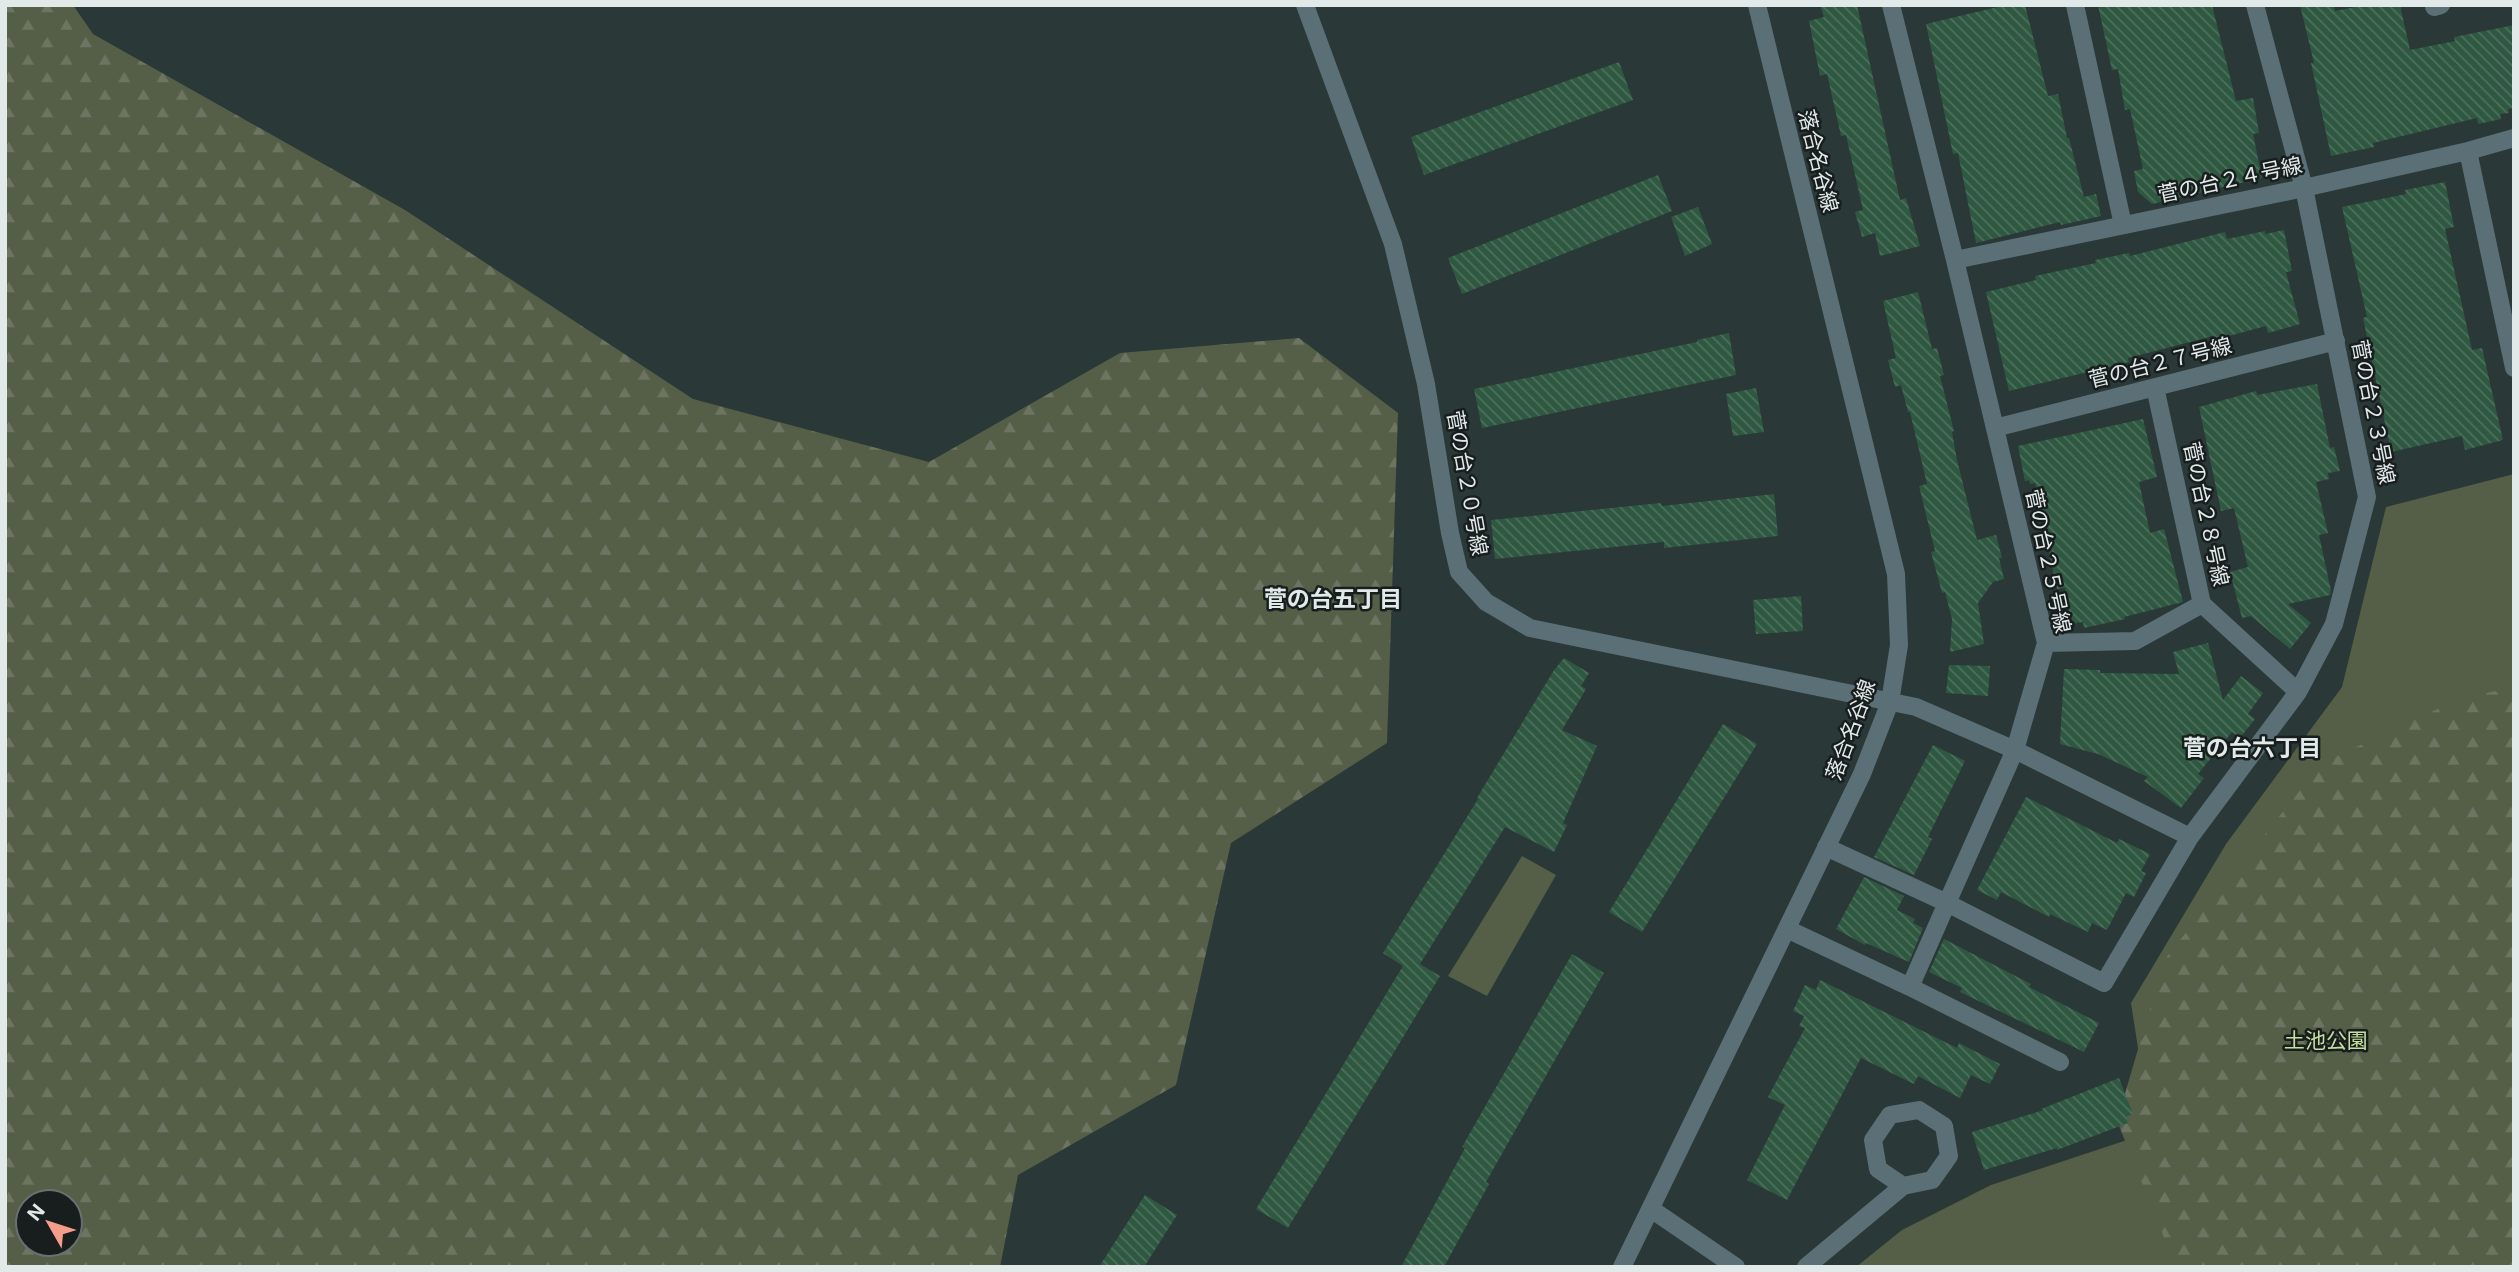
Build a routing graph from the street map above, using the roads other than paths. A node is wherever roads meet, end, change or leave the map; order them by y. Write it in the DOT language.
graph roads {
  1 [pos="1306,5"];
  2 [pos="1757,5"];
  3 [pos="1891,5"];
  4 [pos="2075,5"];
  5 [pos="2255,5"];
  6 [pos="2434,5"];
  7 [pos="2441,5"];
  8 [pos="2514,138"];
  9 [pos="2468,151"];
  10 [pos="2304,188"];
  11 [pos="2123,225"];
  12 [pos="1955,260"];
  13 [pos="2336,341"];
  14 [pos="2514,368"];
  15 [pos="2155,387"];
  16 [pos="1995,428"];
  17 [pos="2202,604"];
  18 [pos="2046,643"];
  19 [pos="2298,692"];
  20 [pos="1890,702"];
  21 [pos="2015,750"];
  22 [pos="2190,837"];
  23 [pos="1826,847"];
  24 [pos="1947,903"];
  25 [pos="1787,929"];
  26 [pos="1910,987"];
  27 [pos="2060,1062"];
  28 [pos="1903,1186"];
  29 [pos="1651,1209"];
  30 [pos="1622,1267"];
  31 [pos="1736,1267"];
  32 [pos="1806,1267"];
  1 -- 20 [label="street, 菅の台２０号線"];
  2 -- 20 [label="street, 落合名谷線"];
  3 -- 12 [label="street, 菅の台２５号線"];
  4 -- 11 [label="street"];
  5 -- 10 [label="street, 菅の台２３号線"];
  6 -- 7 [label="street"];
  8 -- 9 [label="street, 菅の台２４号線"];
  9 -- 10 [label="street, 菅の台２４号線"];
  9 -- 14 [label="street"];
  10 -- 11 [label="street, 菅の台２４号線"];
  10 -- 13 [label="street, 菅の台２３号線"];
  11 -- 12 [label="street, 菅の台２４号線"];
  12 -- 16 [label="street, 菅の台２５号線"];
  13 -- 15 [label="street, 菅の台２７号線"];
  13 -- 19 [label="street, 菅の台２３号線"];
  15 -- 16 [label="street, 菅の台２７号線"];
  15 -- 17 [label="street, 菅の台２８号線"];
  16 -- 18 [label="street, 菅の台２５号線"];
  17 -- 18 [label="street"];
  17 -- 19 [label="street, 菅の台２８号線"];
  18 -- 21 [label="street, 菅の台２５号線"];
  19 -- 22 [label="street, 菅の台２３号線"];
  20 -- 21 [label="street"];
  20 -- 23 [label="street, 落合名谷線"];
  21 -- 22 [label="street"];
  21 -- 24 [label="street, 菅の台２５号線"];
  22 -- 24 [label="street"];
  23 -- 24 [label="street"];
  23 -- 25 [label="street, 落合名谷線"];
  24 -- 26 [label="street, 菅の台２５号線"];
  25 -- 26 [label="street"];
  25 -- 29 [label="street, 落合名谷線"];
  26 -- 27 [label="street"];
  28 -- 28 [label="street"];
  28 -- 32 [label="street"];
  29 -- 30 [label="street, 落合名谷線"];
  29 -- 31 [label="street"];
}
